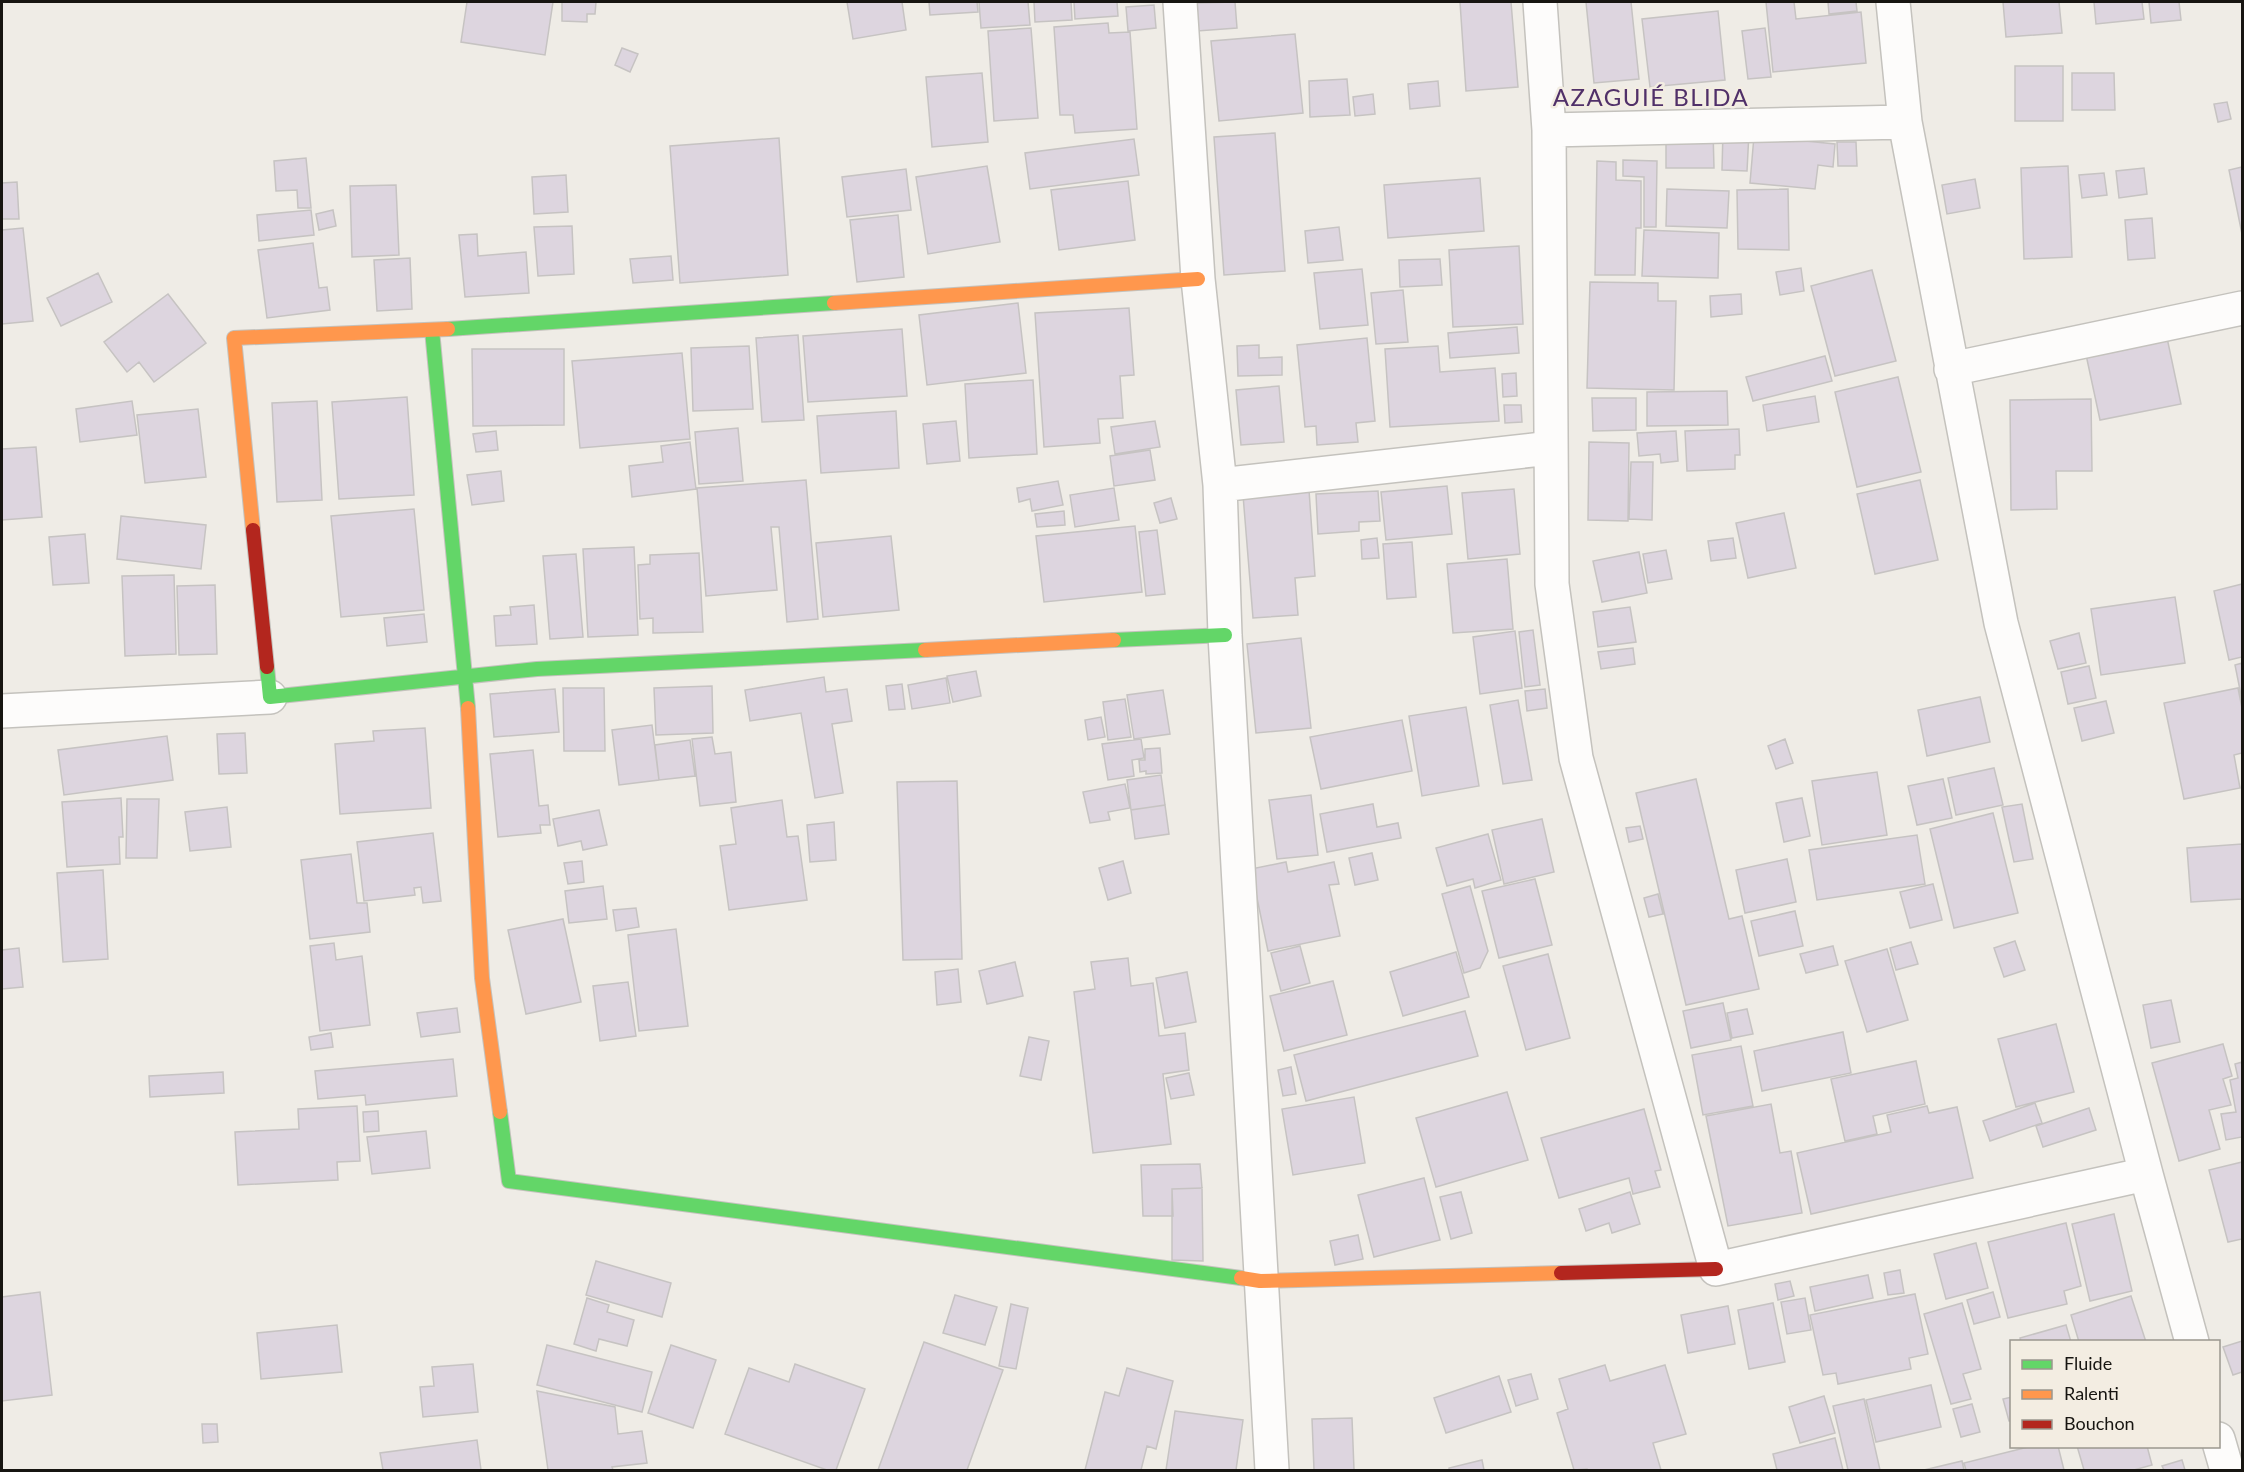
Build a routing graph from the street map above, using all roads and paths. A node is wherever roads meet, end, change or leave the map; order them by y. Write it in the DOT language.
graph roads {
  1 [pos="1180,2"];
  2 [pos="1540,2"];
  3 [pos="1893,2"];
  4 [pos="1905,123"];
  5 [pos="1549,130"];
  6 [pos="1198,279"];
  7 [pos="2242,308"];
  8 [pos="432,330"];
  9 [pos="1951,369"];
  10 [pos="1551,448"];
  11 [pos="1220,485"];
  12 [pos="1225,635"];
  13 [pos="466,676"];
  14 [pos="270,697"];
  15 [pos="2,711"];
  16 [pos="2146,1174"];
  17 [pos="1716,1269"];
  18 [pos="1260,1281"];
  19 [pos="2192,1340"];
  20 [pos="2220,1446"];
  21 [pos="1272,1470"];
  22 [pos="2227,1470"];
  1 -- 6 [label="street"];
  2 -- 5 [label="street"];
  3 -- 4 [label="street"];
  4 -- 5 [label="street"];
  4 -- 9 [label="street"];
  5 -- 10 [label="street"];
  6 -- 8 [label="street"];
  6 -- 11 [label="street"];
  7 -- 9 [label="street"];
  8 -- 13 [label="street"];
  8 -- 14 [label="street"];
  9 -- 16 [label="street"];
  10 -- 11 [label="street"];
  10 -- 17 [label="street"];
  11 -- 12 [label="street"];
  12 -- 13 [label="street"];
  12 -- 18 [label="street"];
  13 -- 14 [label="street"];
  13 -- 18 [label="street"];
  14 -- 15 [label="street"];
  16 -- 17 [label="street"];
  16 -- 19 [label="street"];
  17 -- 18 [label="street"];
  18 -- 21 [label="street"];
  20 -- 22 [label="street"];
}
